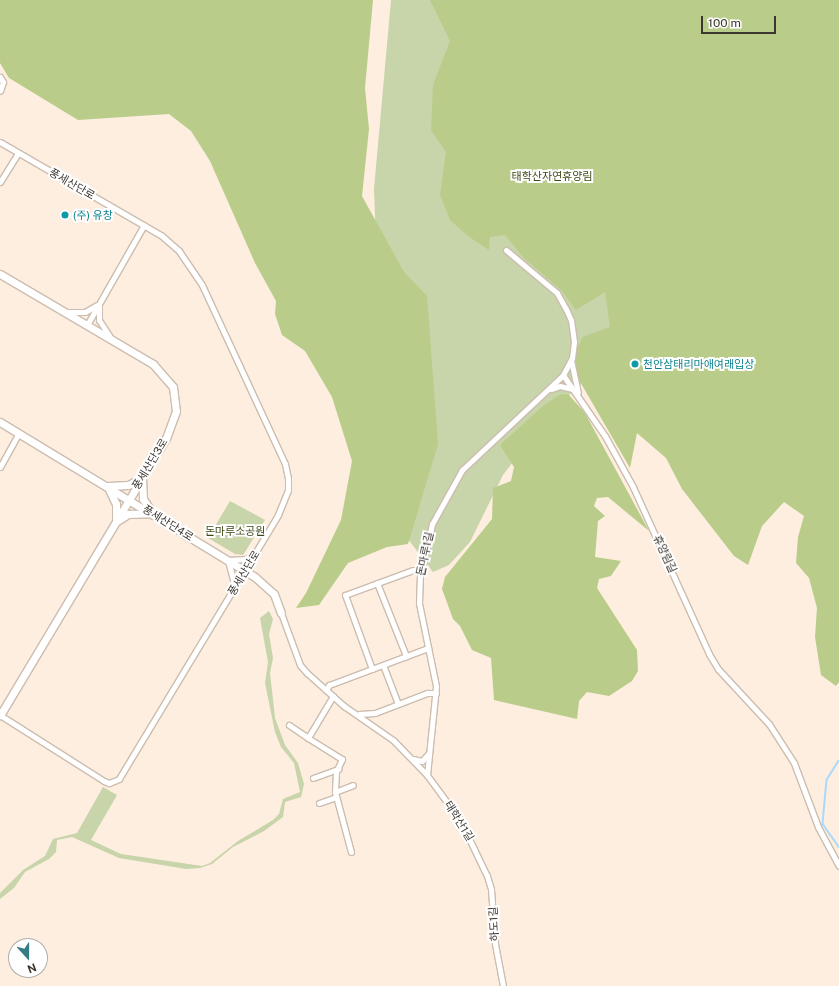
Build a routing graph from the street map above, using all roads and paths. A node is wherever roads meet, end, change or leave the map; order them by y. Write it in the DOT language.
graph roads {
  1 [pos="0,77"];
  2 [pos="0,91"];
  3 [pos="0,142"];
  4 [pos="18,153"];
  5 [pos="0,182"];
  6 [pos="144,225"];
  7 [pos="506,250"];
  8 [pos="0,274"];
  9 [pos="100,303"];
  10 [pos="64,312"];
  11 [pos="87,325"];
  12 [pos="113,340"];
  13 [pos="571,360"];
  14 [pos="563,375"];
  15 [pos="550,389"];
  16 [pos="576,392"];
  17 [pos="581,400"];
  18 [pos="0,422"];
  19 [pos="19,434"];
  20 [pos="0,467"];
  21 [pos="142,478"];
  22 [pos="107,486"];
  23 [pos="129,499"];
  24 [pos="153,514"];
  25 [pos="115,523"];
  26 [pos="255,555"];
  27 [pos="228,560"];
  28 [pos="246,571"];
  29 [pos="421,571"];
  30 [pos="377,583"];
  31 [pos="235,587"];
  32 [pos="281,614"];
  33 [pos="428,648"];
  34 [pos="406,656"];
  35 [pos="383,664"];
  36 [pos="372,669"];
  37 [pos="326,690"];
  38 [pos="436,693"];
  39 [pos="333,696"];
  40 [pos="398,704"];
  41 [pos="375,713"];
  42 [pos="358,714"];
  43 [pos="0,715"];
  44 [pos="289,725"];
  45 [pos="375,727"];
  46 [pos="308,738"];
  47 [pos="429,752"];
  48 [pos="411,758"];
  49 [pos="338,769"];
  50 [pos="428,775"];
  51 [pos="314,778"];
  52 [pos="353,785"];
  53 [pos="335,795"];
  54 [pos="319,803"];
  55 [pos="351,852"];
  56 [pos="482,863"];
  57 [pos="839,866"];
  58 [pos="503,986"];
  1 -- 2 [label="street"];
  3 -- 4 [label="street, 풍세산단로"];
  4 -- 5 [label="street"];
  4 -- 6 [label="street, 풍세산단로"];
  6 -- 9 [label="street"];
  6 -- 26 [label="street, 풍세산단로"];
  7 -- 13 [label="street"];
  8 -- 10 [label="street, 풍세산단3로"];
  9 -- 10 [label="street"];
  9 -- 11 [label="street"];
  9 -- 12 [label="street"];
  10 -- 11 [label="street, 풍세산단3로"];
  11 -- 12 [label="street, 풍세산단3로"];
  12 -- 21 [label="street, 풍세산단3로"];
  13 -- 14 [label="street"];
  13 -- 17 [label="street"];
  14 -- 15 [label="street, 돈마루1길"];
  14 -- 16 [label="street, 휴양림길"];
  15 -- 16 [label="street"];
  15 -- 29 [label="street, 돈마루1길"];
  16 -- 17 [label="street, 휴양림길"];
  17 -- 57 [label="street, 휴양림길"];
  18 -- 19 [label="street, 풍세산단4로"];
  19 -- 20 [label="street"];
  19 -- 22 [label="street, 풍세산단4로"];
  21 -- 22 [label="street"];
  21 -- 23 [label="street, 풍세산단3로"];
  21 -- 24 [label="street"];
  22 -- 23 [label="street, 풍세산단4로"];
  22 -- 25 [label="street"];
  23 -- 24 [label="street, 풍세산단4로"];
  23 -- 25 [label="street, 풍세산단3로"];
  24 -- 25 [label="street"];
  24 -- 27 [label="street, 풍세산단4로"];
  25 -- 43 [label="street, 풍세산단3로"];
  26 -- 27 [label="street"];
  26 -- 28 [label="street, 풍세산단로"];
  27 -- 28 [label="street, 풍세산단4로"];
  27 -- 31 [label="street"];
  28 -- 31 [label="street, 풍세산단로"];
  28 -- 32 [label="street, 풍세산단4로"];
  29 -- 30 [label="street"];
  29 -- 33 [label="street, 돈마루1길"];
  30 -- 34 [label="street"];
  30 -- 36 [label="street"];
  31 -- 43 [label="street, 풍세산단로"];
  32 -- 37 [label="street"];
  33 -- 34 [label="street"];
  33 -- 38 [label="street, 돈마루1길"];
  34 -- 35 [label="street"];
  35 -- 36 [label="street"];
  35 -- 40 [label="street"];
  36 -- 37 [label="street"];
  37 -- 39 [label="street"];
  38 -- 40 [label="street"];
  38 -- 47 [label="street, 돈마루1길"];
  39 -- 42 [label="street"];
  39 -- 46 [label="street"];
  40 -- 41 [label="street"];
  41 -- 42 [label="street"];
  41 -- 45 [label="street"];
  42 -- 45 [label="street"];
  44 -- 46 [label="street"];
  45 -- 48 [label="street"];
  46 -- 49 [label="street"];
  47 -- 48 [label="street"];
  47 -- 50 [label="street, 돈마루1길"];
  48 -- 50 [label="street"];
  49 -- 51 [label="street"];
  49 -- 53 [label="street"];
  50 -- 56 [label="street, 태학산1길"];
  52 -- 53 [label="street"];
  53 -- 54 [label="street"];
  53 -- 55 [label="street"];
  56 -- 58 [label="street, 하도1길"];
}
